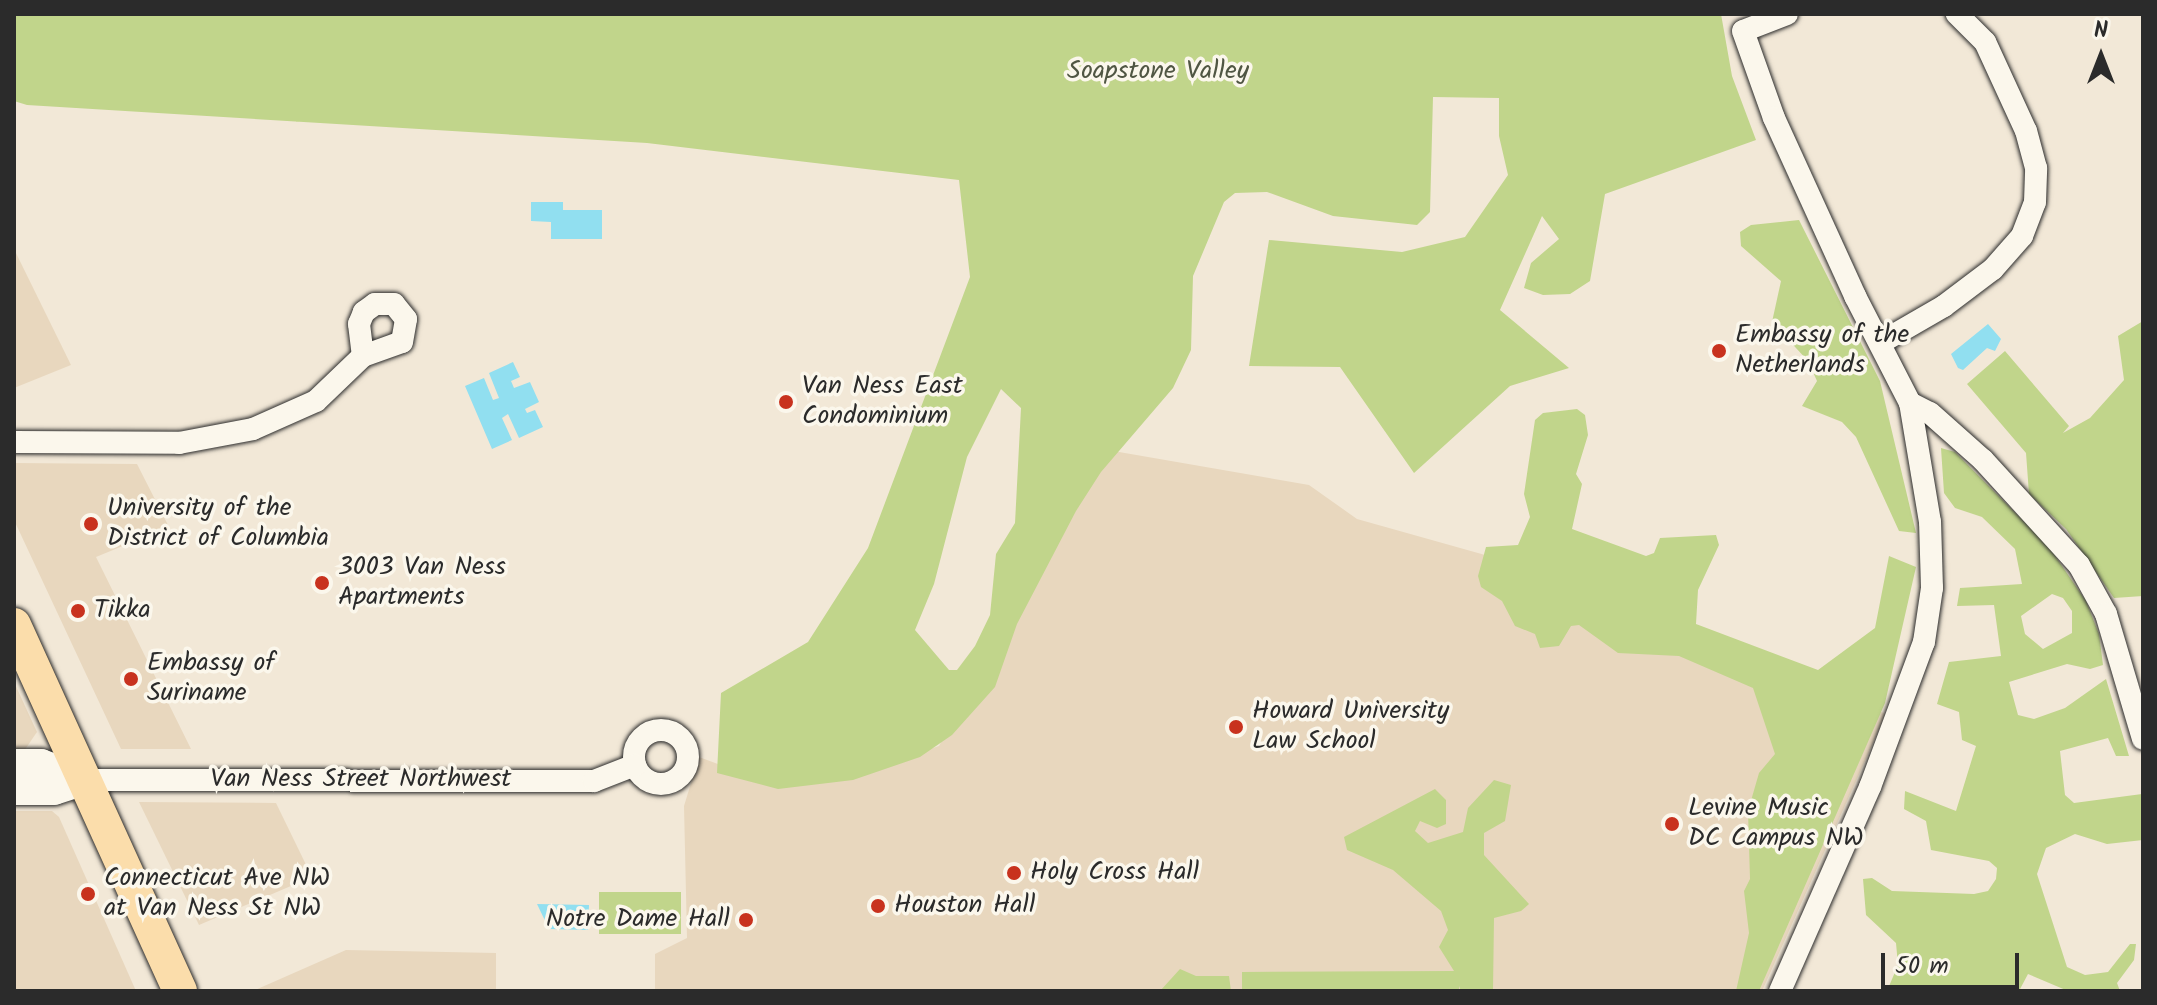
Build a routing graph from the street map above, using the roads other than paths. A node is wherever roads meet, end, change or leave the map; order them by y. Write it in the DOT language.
graph roads {
  1 [pos="1787,14"];
  2 [pos="1957,14"];
  3 [pos="1880,343"];
  4 [pos="363,356"];
  5 [pos="1910,403"];
  6 [pos="14,442"];
  7 [pos="14,625"];
  8 [pos="2143,739"];
  9 [pos="14,764"];
  10 [pos="635,765"];
  11 [pos="85,780"];
  12 [pos="14,790"];
  13 [pos="180,991"];
  14 [pos="1780,991"];
  1 -- 3 [label="street"];
  2 -- 3 [label="street"];
  3 -- 5 [label="street"];
  4 -- 6 [label="street"];
  5 -- 8 [label="street"];
  5 -- 14 [label="street"];
  7 -- 11 [label="main road"];
  9 -- 11 [label="main road, Van Ness Street Northwest"];
  10 -- 11 [label="street, Van Ness Street Northwest"];
  11 -- 12 [label="main road, Van Ness Street Northwest"];
  11 -- 13 [label="main road"];
}
